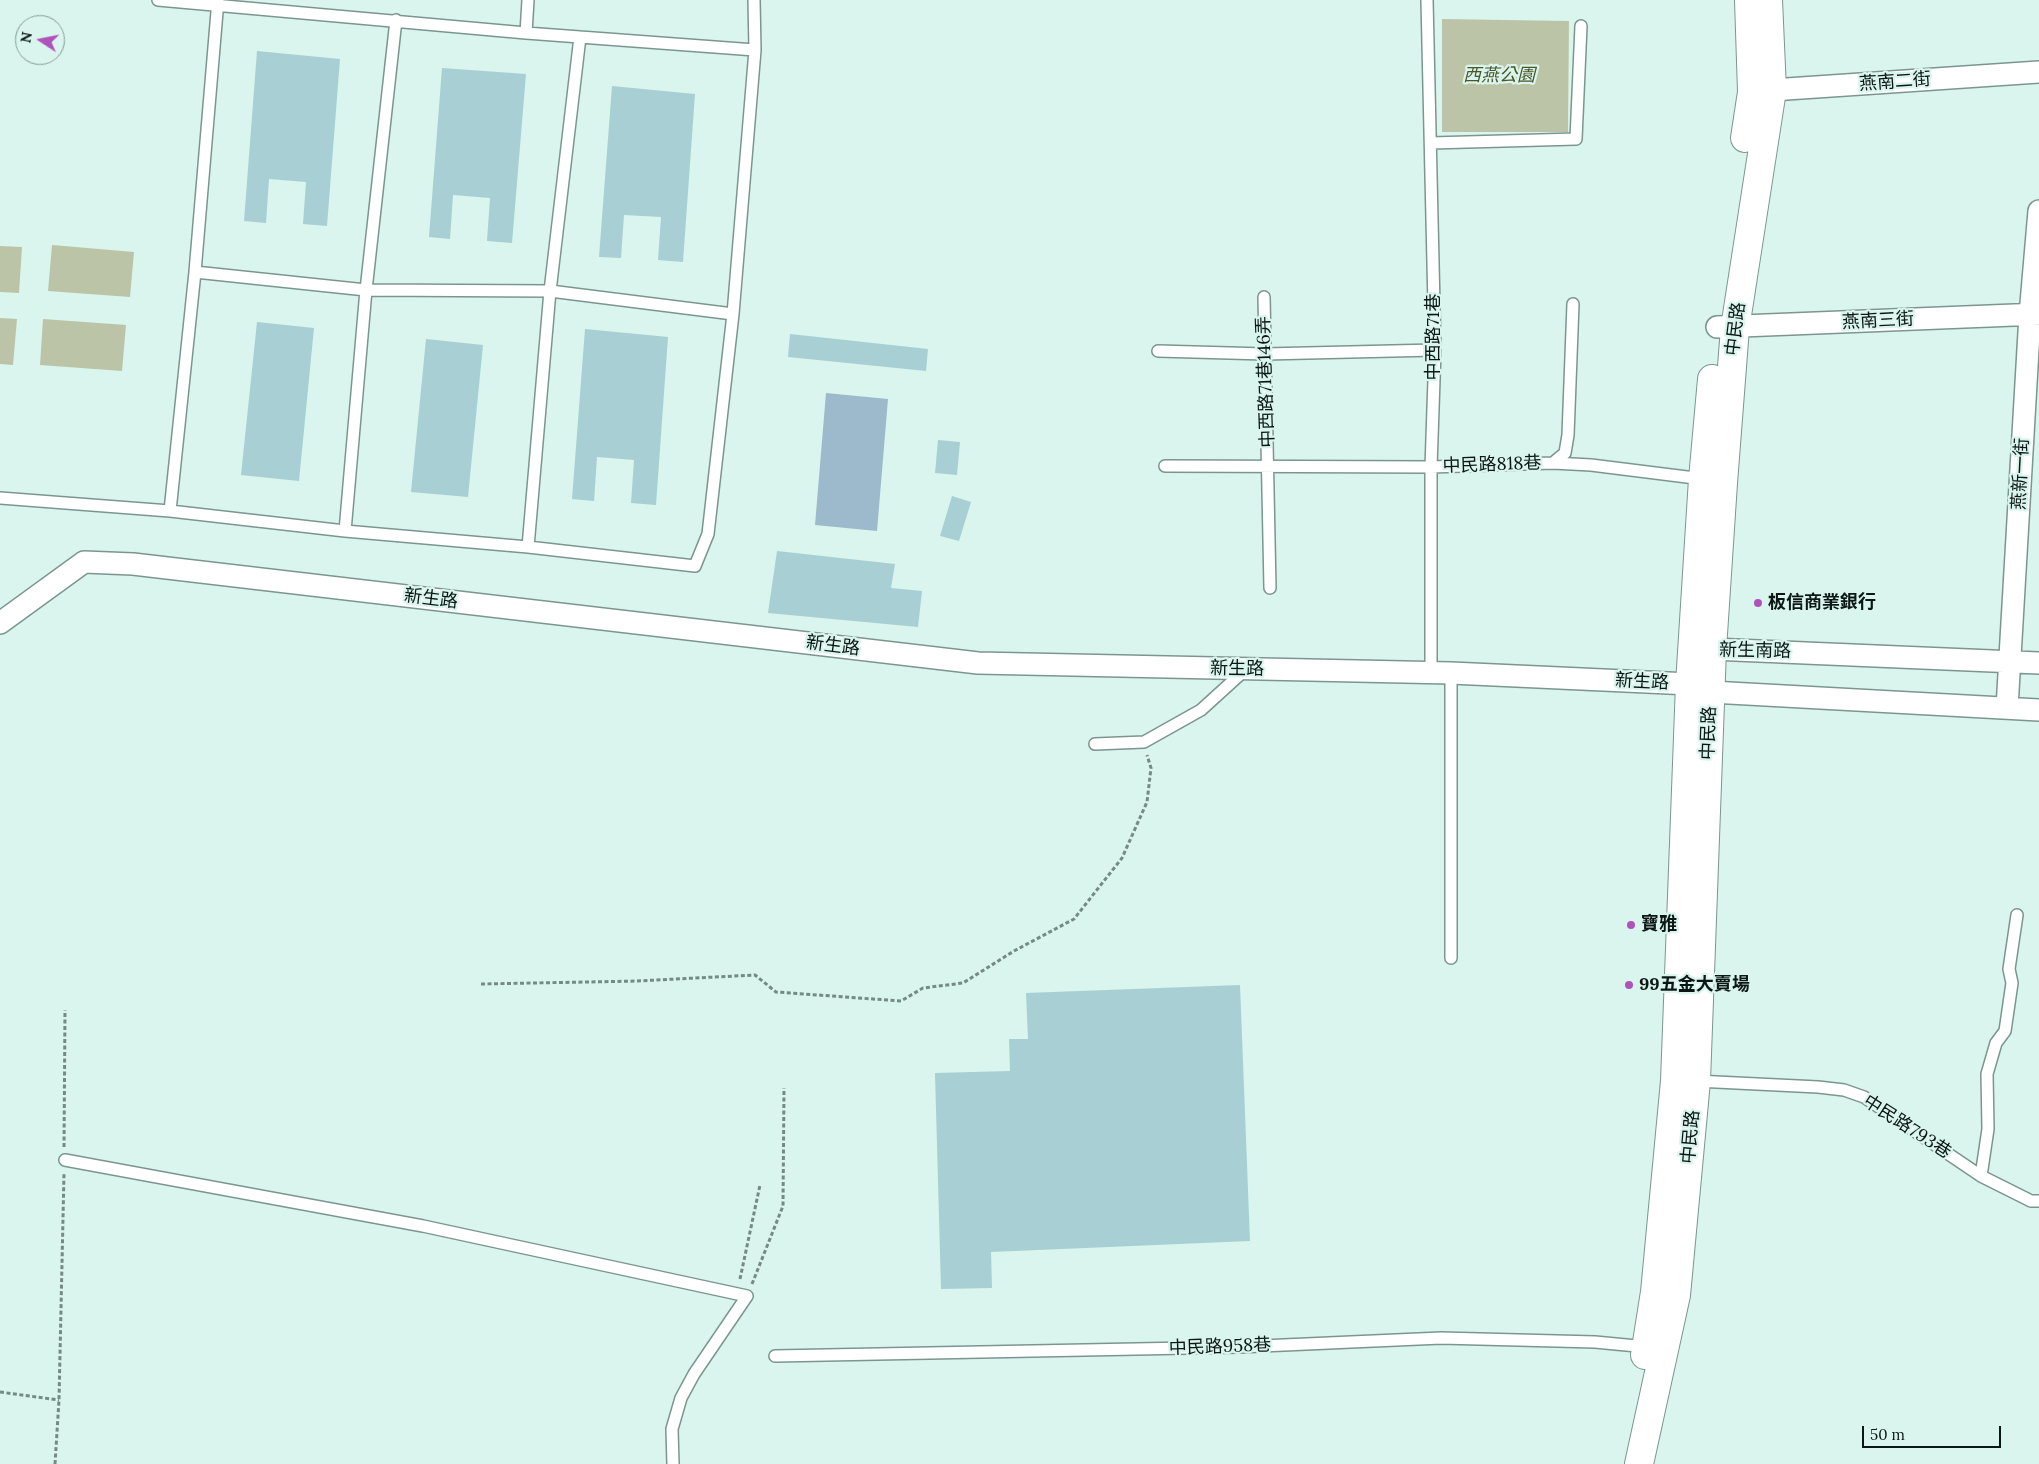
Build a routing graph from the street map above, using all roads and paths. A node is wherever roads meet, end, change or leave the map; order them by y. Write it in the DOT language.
graph roads {
  1 [pos="158,0"];
  2 [pos="528,0"];
  3 [pos="754,0"];
  4 [pos="1427,0"];
  5 [pos="1749,0"];
  6 [pos="1768,0"];
  7 [pos="218,2"];
  8 [pos="396,20"];
  9 [pos="1581,26"];
  10 [pos="526,33"];
  11 [pos="580,37"];
  12 [pos="755,50"];
  13 [pos="2039,72"];
  14 [pos="1762,91"];
  15 [pos="1431,143"];
  16 [pos="2039,211"];
  17 [pos="195,272"];
  18 [pos="366,290"];
  19 [pos="550,291"];
  20 [pos="1264,297"];
  21 [pos="1573,304"];
  22 [pos="733,314"];
  23 [pos="2035,314"];
  24 [pos="1726,328"];
  25 [pos="1435,350"];
  26 [pos="1158,351"];
  27 [pos="1265,354"];
  28 [pos="1553,463"];
  29 [pos="1165,466"];
  30 [pos="1268,467"];
  31 [pos="1431,467"];
  32 [pos="1703,479"];
  33 [pos="0,498"];
  34 [pos="170,511"];
  35 [pos="345,531"];
  36 [pos="528,547"];
  37 [pos="1270,588"];
  38 [pos="0,624"];
  39 [pos="1712,648"];
  40 [pos="2010,660"];
  41 [pos="2039,663"];
  42 [pos="1247,669"];
  43 [pos="1441,673"];
  44 [pos="1701,688"];
  45 [pos="2007,708"];
  46 [pos="2039,710"];
  47 [pos="1144,742"];
  48 [pos="1094,744"];
  49 [pos="2016,915"];
  50 [pos="1451,958"];
  51 [pos="481,984"];
  52 [pos="65,1010"];
  53 [pos="1685,1081"];
  54 [pos="784,1088"];
  55 [pos="65,1160"];
  56 [pos="1981,1176"];
  57 [pos="760,1184"];
  58 [pos="2039,1201"];
  59 [pos="742,1295"];
  60 [pos="1655,1348"];
  61 [pos="775,1356"];
  62 [pos="0,1392"];
  63 [pos="59,1400"];
  64 [pos="55,1464"];
  65 [pos="673,1464"];
  66 [pos="1622,1464"];
  67 [pos="1639,1464"];
  1 -- 7 [label="lane"];
  2 -- 10 [label="lane"];
  3 -- 12 [label="lane"];
  4 -- 15 [label="lane, 中西路71巷"];
  5 -- 14 [label="main road, 中民路"];
  6 -- 14 [label="main road, 中民路"];
  7 -- 8 [label="lane"];
  7 -- 17 [label="lane"];
  8 -- 10 [label="lane"];
  8 -- 18 [label="lane"];
  9 -- 15 [label="lane"];
  10 -- 11 [label="lane"];
  11 -- 12 [label="lane"];
  11 -- 19 [label="lane"];
  12 -- 22 [label="lane"];
  13 -- 14 [label="street, 燕南二街"];
  14 -- 24 [label="main road, 中民路"];
  15 -- 25 [label="lane, 中西路71巷"];
  16 -- 23 [label="street, 燕新一街"];
  17 -- 18 [label="lane"];
  17 -- 34 [label="lane"];
  18 -- 19 [label="lane"];
  18 -- 35 [label="lane"];
  19 -- 22 [label="lane"];
  19 -- 36 [label="lane"];
  20 -- 27 [label="lane, 中西路71巷146弄"];
  21 -- 28 [label="lane"];
  22 -- 36 [label="lane"];
  23 -- 24 [label="street, 燕南三街"];
  23 -- 40 [label="street, 燕新一街"];
  24 -- 32 [label="main road, 中民路"];
  24 -- 39 [label="main road, 中民路"];
  25 -- 27 [label="lane"];
  25 -- 31 [label="lane, 中西路71巷"];
  26 -- 27 [label="lane"];
  27 -- 30 [label="lane, 中西路71巷146弄"];
  28 -- 31 [label="lane, 中民路818巷"];
  28 -- 32 [label="lane, 中民路818巷"];
  29 -- 30 [label="lane, 中西路71巷146弄"];
  30 -- 31 [label="lane, 中西路71巷146弄"];
  30 -- 37 [label="lane, 中西路71巷146弄"];
  31 -- 43 [label="lane, 中西路71巷"];
  32 -- 44 [label="main road, 中民路"];
  33 -- 34 [label="lane"];
  34 -- 35 [label="lane"];
  35 -- 36 [label="lane"];
  38 -- 42 [label="street, 新生路"];
  39 -- 40 [label="street, 新生南路"];
  39 -- 44 [label="main road, 中民路"];
  40 -- 41 [label="street, 新生南路"];
  40 -- 45 [label="street, 燕新一街"];
  42 -- 43 [label="street, 新生路"];
  42 -- 47 [label="lane"];
  43 -- 44 [label="street, 新生路"];
  43 -- 50 [label="lane, 中西路71巷"];
  44 -- 45 [label="street"];
  44 -- 53 [label="main road, 中民路"];
  45 -- 46 [label="street"];
  47 -- 48 [label="lane"];
  47 -- 51 [label="path"];
  49 -- 56 [label="lane"];
  52 -- 55 [label="path"];
  53 -- 56 [label="lane, 中民路793巷"];
  53 -- 60 [label="main road, 中民路"];
  54 -- 59 [label="path"];
  55 -- 59 [label="lane"];
  55 -- 63 [label="path"];
  56 -- 58 [label="lane, 中民路793巷"];
  57 -- 59 [label="path"];
  59 -- 65 [label="lane"];
  60 -- 61 [label="lane, 中民路958巷"];
  60 -- 66 [label="main road, 中民路"];
  60 -- 67 [label="main road, 中民路"];
  62 -- 63 [label="path"];
  63 -- 64 [label="path"];
}
